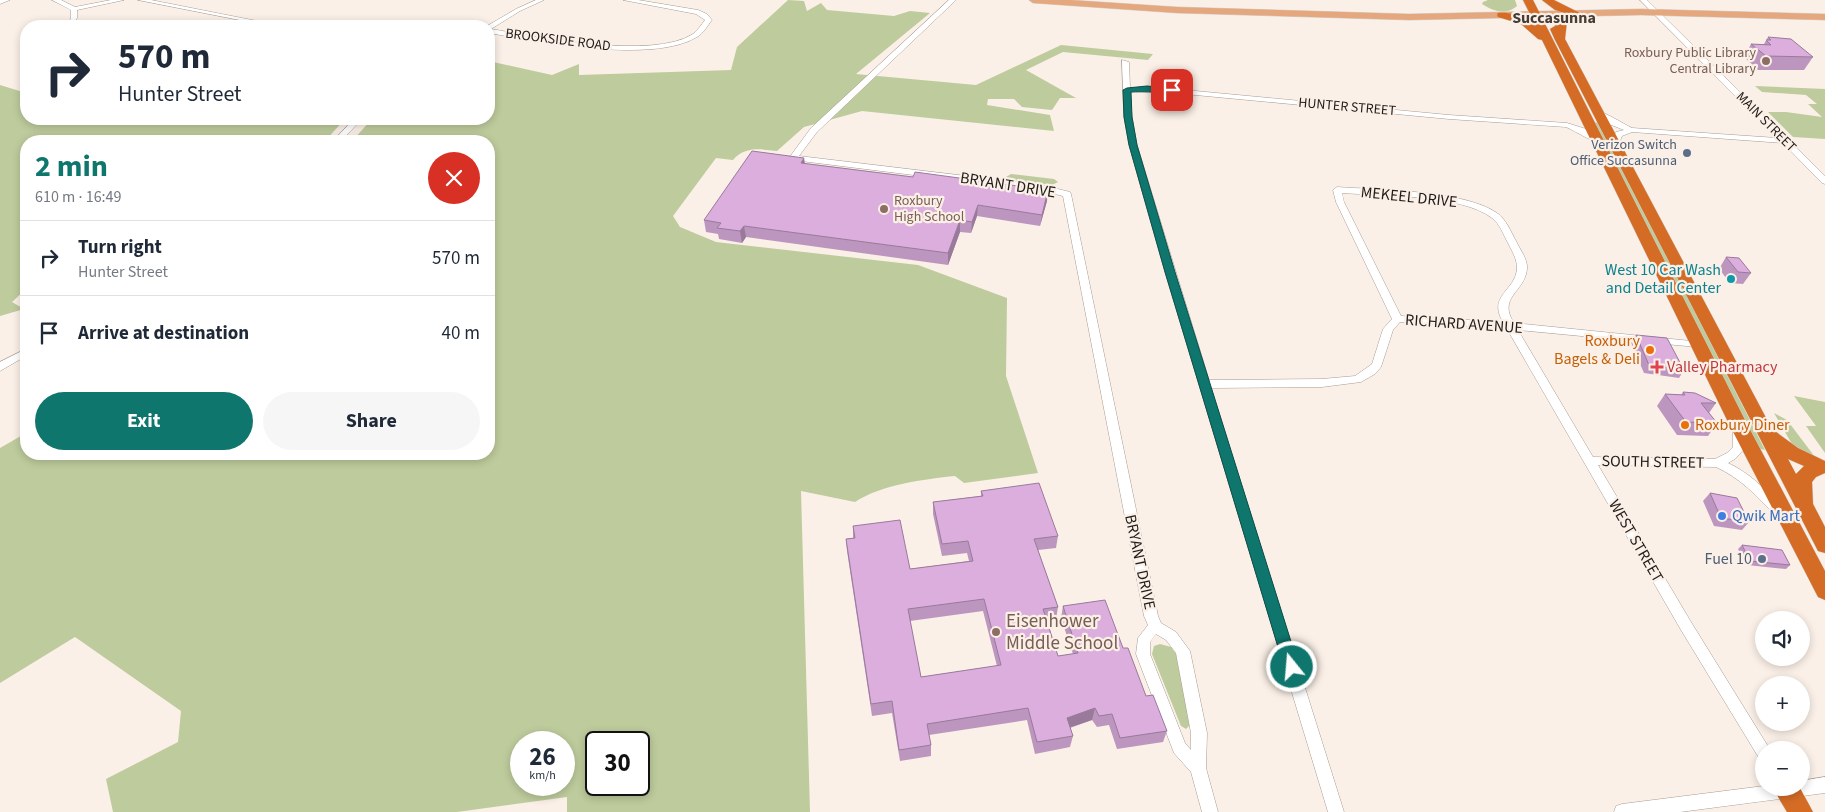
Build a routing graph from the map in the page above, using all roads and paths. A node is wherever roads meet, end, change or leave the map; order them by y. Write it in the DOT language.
graph roads {
  1 [pos="7,0"];
  2 [pos="55,0"];
  3 [pos="121,0"];
  4 [pos="141,0"];
  5 [pos="542,0"];
  6 [pos="626,0"];
  7 [pos="953,0"];
  8 [pos="1033,0"];
  9 [pos="1521,0"];
  10 [pos="1547,0"];
  11 [pos="1643,0"];
  12 [pos="0,2"];
  13 [pos="1537,7"];
  14 [pos="74,9"];
  15 [pos="1575,13"];
  16 [pos="1656,13"];
  17 [pos="1504,14"];
  18 [pos="1825,17"];
  19 [pos="73,20"];
  20 [pos="248,20"];
  21 [pos="495,25"];
  22 [pos="495,30"];
  23 [pos="1554,42"];
  24 [pos="1125,62"];
  25 [pos="1127,90"];
  26 [pos="1591,113"];
  27 [pos="352,125"];
  28 [pos="1567,125"];
  29 [pos="1632,130"];
  30 [pos="343,135"];
  31 [pos="1598,141"];
  32 [pos="1784,141"];
  33 [pos="1615,144"];
  34 [pos="1825,181"];
  35 [pos="1397,319"];
  36 [pos="1510,327"];
  37 [pos="1698,344"];
  38 [pos="20,355"];
  39 [pos="1,366"];
  40 [pos="1206,384"];
  41 [pos="1737,422"];
  42 [pos="1761,426"];
  43 [pos="1589,461"];
  44 [pos="1717,463"];
  45 [pos="1824,467"];
  46 [pos="1806,511"];
  47 [pos="1789,524"];
  48 [pos="1825,544"];
  49 [pos="1825,591"];
  50 [pos="1156,627"];
  51 [pos="1757,741"];
  52 [pos="1198,768"];
  53 [pos="1825,785"];
  54 [pos="1810,786"];
  55 [pos="1755,793"];
  56 [pos="1792,796"];
  57 [pos="1210,812"];
  58 [pos="1336,812"];
  59 [pos="1622,812"];
  60 [pos="1801,812"];
  1 -- 12 [label="street"];
  2 -- 14 [label="street"];
  3 -- 14 [label="street"];
  4 -- 20 [label="street"];
  5 -- 21 [label="street"];
  6 -- 22 [label="street, BROOKSIDE ROAD"];
  7 -- 50 [label="street, BRYANT DRIVE"];
  8 -- 17 [label="main road"];
  9 -- 17 [label="highway"];
  10 -- 15 [label="highway"];
  11 -- 16 [label="street, MAIN STREET"];
  13 -- 15 [label="main road"];
  13 -- 17 [label="main road"];
  13 -- 23 [label="highway"];
  14 -- 19 [label="street"];
  15 -- 16 [label="main road"];
  15 -- 23 [label="highway"];
  16 -- 18 [label="main road"];
  16 -- 32 [label="street, MAIN STREET"];
  17 -- 23 [label="highway"];
  23 -- 26 [label="highway"];
  24 -- 25 [label="street"];
  25 -- 28 [label="street, HUNTER STREET"];
  25 -- 40 [label="street"];
  26 -- 28 [label="street"];
  26 -- 29 [label="street"];
  26 -- 31 [label="highway"];
  26 -- 33 [label="highway"];
  27 -- 30 [label="street"];
  28 -- 31 [label="street, HUNTER STREET"];
  29 -- 32 [label="street"];
  29 -- 33 [label="street"];
  31 -- 37 [label="highway"];
  32 -- 34 [label="street, MAIN STREET"];
  33 -- 42 [label="highway"];
  35 -- 36 [label="street, RICHARD AVENUE"];
  35 -- 36 [label="street, MEKEEL DRIVE"];
  35 -- 40 [label="street, RICHARD AVENUE"];
  36 -- 37 [label="street, RICHARD AVENUE"];
  36 -- 43 [label="street, WEST STREET"];
  37 -- 41 [label="highway"];
  38 -- 39 [label="street"];
  40 -- 58 [label="street"];
  41 -- 44 [label="street, SOUTH STREET"];
  41 -- 47 [label="highway"];
  42 -- 45 [label="highway"];
  42 -- 46 [label="highway"];
  43 -- 44 [label="street, SOUTH STREET"];
  43 -- 51 [label="street, WEST STREET"];
  44 -- 47 [label="street, SOUTH STREET"];
  45 -- 46 [label="highway"];
  46 -- 48 [label="highway"];
  47 -- 49 [label="highway"];
  50 -- 52 [label="street, BRYANT DRIVE"];
  50 -- 52 [label="street, BRYANT DRIVE"];
  52 -- 57 [label="street, BRYANT DRIVE"];
  53 -- 54 [label="street"];
  55 -- 59 [label="street"];
  56 -- 60 [label="highway"];
}
